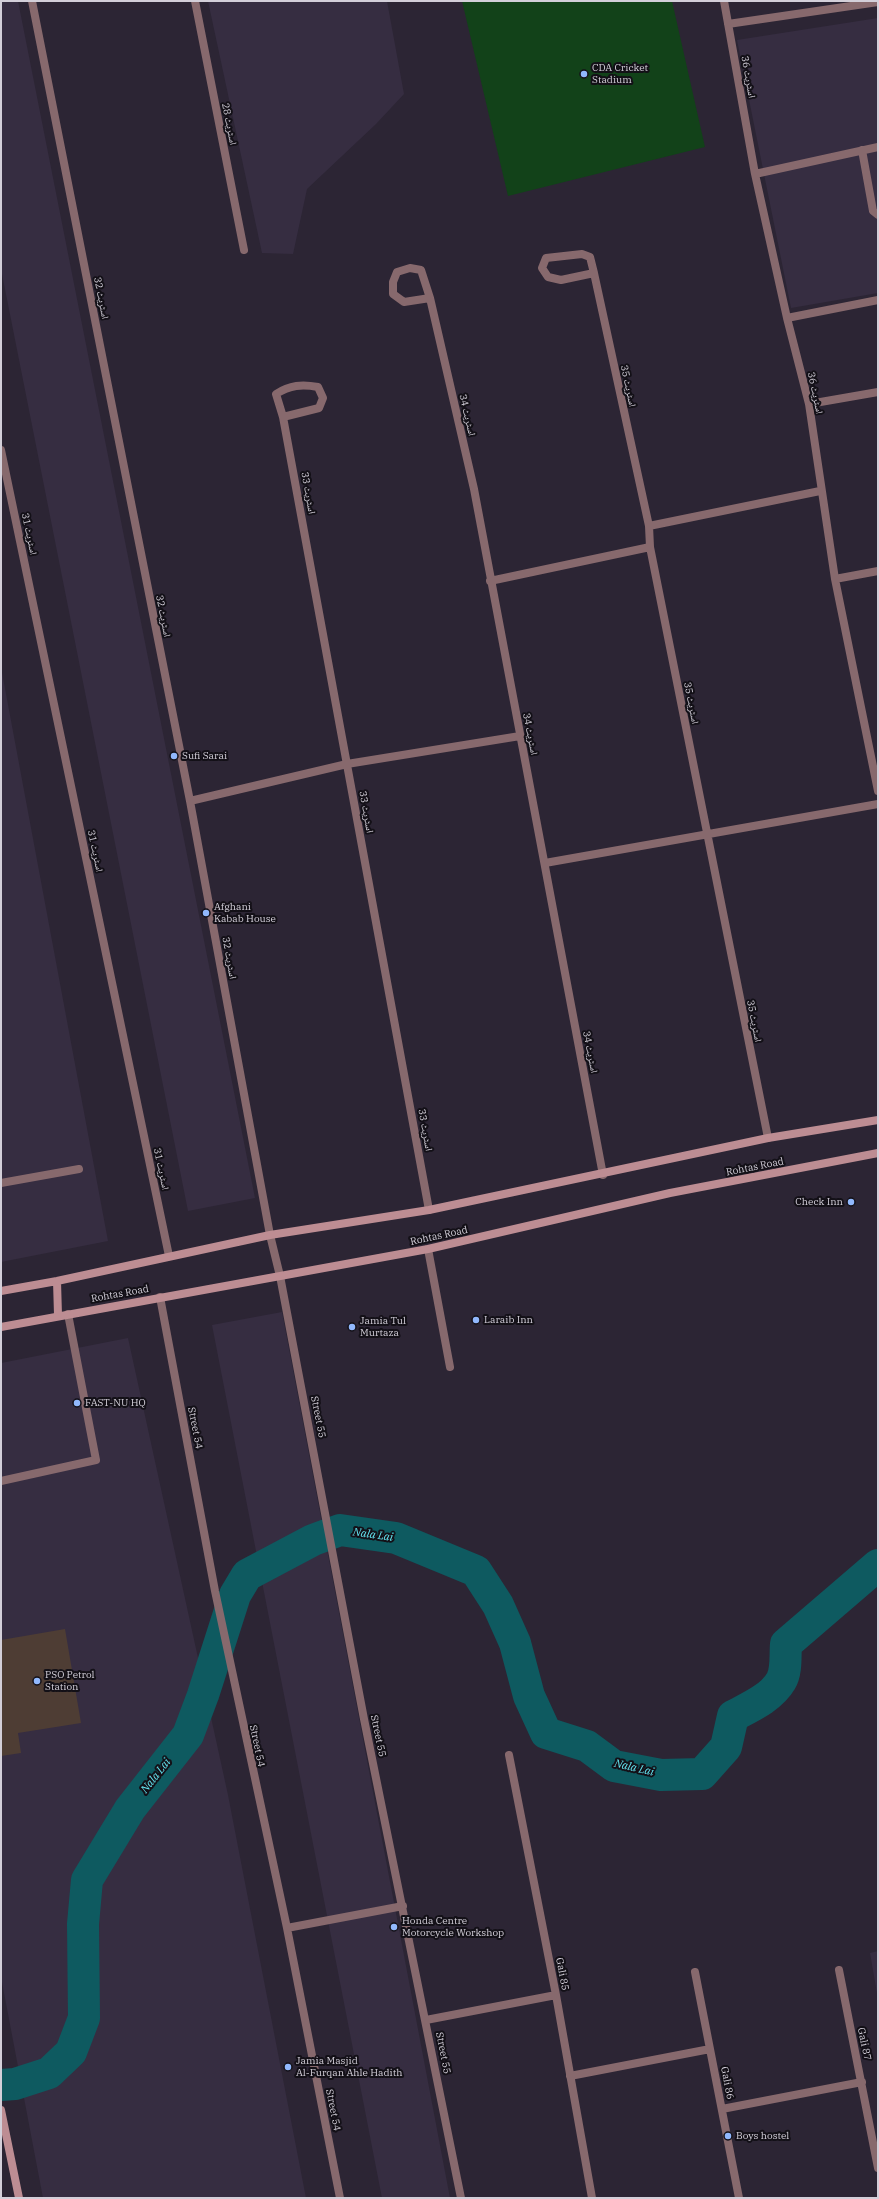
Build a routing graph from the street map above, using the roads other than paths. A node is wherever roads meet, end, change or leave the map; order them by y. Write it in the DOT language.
graph roads {
  1 [pos="32,1"];
  2 [pos="194,1"];
  3 [pos="724,1"];
  4 [pos="878,2"];
  5 [pos="728,24"];
  6 [pos="878,147"];
  7 [pos="862,150"];
  8 [pos="755,174"];
  9 [pos="878,215"];
  10 [pos="244,250"];
  11 [pos="594,273"];
  12 [pos="430,298"];
  13 [pos="878,300"];
  14 [pos="787,318"];
  15 [pos="878,392"];
  16 [pos="808,404"];
  17 [pos="284,417"];
  18 [pos="1,450"];
  19 [pos="820,491"];
  20 [pos="649,526"];
  21 [pos="650,547"];
  22 [pos="878,570"];
  23 [pos="835,579"];
  24 [pos="490,581"];
  25 [pos="520,736"];
  26 [pos="874,747"];
  27 [pos="347,764"];
  28 [pos="878,791"];
  29 [pos="190,802"];
  30 [pos="878,804"];
  31 [pos="706,834"];
  32 [pos="545,863"];
  33 [pos="878,1120"];
  34 [pos="768,1138"];
  35 [pos="878,1153"];
  36 [pos="79,1169"];
  37 [pos="603,1175"];
  38 [pos="1,1183"];
  39 [pos="429,1210"];
  40 [pos="270,1236"];
  41 [pos="428,1249"];
  42 [pos="169,1256"];
  43 [pos="280,1276"];
  44 [pos="57,1281"];
  45 [pos="1,1291"];
  46 [pos="160,1297"];
  47 [pos="68,1314"];
  48 [pos="58,1315"];
  49 [pos="1,1327"];
  50 [pos="450,1367"];
  51 [pos="1,1481"];
  52 [pos="509,1755"];
  53 [pos="404,1906"];
  54 [pos="287,1928"];
  55 [pos="839,1970"];
  56 [pos="695,1972"];
  57 [pos="556,1995"];
  58 [pos="426,2020"];
  59 [pos="710,2049"];
  60 [pos="570,2076"];
  61 [pos="862,2082"];
  62 [pos="722,2109"];
  63 [pos="1,2110"];
  64 [pos="878,2168"];
  65 [pos="19,2198"];
  66 [pos="340,2198"];
  67 [pos="461,2198"];
  68 [pos="592,2198"];
  69 [pos="739,2198"];
  1 -- 29 [label="street, اسٹریٹ 32"];
  2 -- 10 [label="street, اسٹریٹ 28"];
  3 -- 5 [label="street, اسٹریٹ 36"];
  4 -- 5 [label="street"];
  5 -- 8 [label="street, اسٹریٹ 36"];
  6 -- 7 [label="street"];
  7 -- 8 [label="street"];
  7 -- 9 [label="street"];
  8 -- 14 [label="street, اسٹریٹ 36"];
  11 -- 11 [label="street, اسٹریٹ 35"];
  11 -- 20 [label="street, اسٹریٹ 35"];
  12 -- 12 [label="street, اسٹریٹ 34"];
  12 -- 24 [label="street, اسٹریٹ 34"];
  13 -- 14 [label="street"];
  14 -- 16 [label="street, اسٹریٹ 36"];
  15 -- 16 [label="street"];
  16 -- 19 [label="street, اسٹریٹ 36"];
  17 -- 17 [label="street, اسٹریٹ 33"];
  17 -- 27 [label="street, اسٹریٹ 33"];
  18 -- 42 [label="street, اسٹریٹ 31"];
  19 -- 20 [label="street"];
  19 -- 23 [label="street, اسٹریٹ 36"];
  20 -- 21 [label="street, اسٹریٹ 35"];
  21 -- 24 [label="street"];
  21 -- 31 [label="street, اسٹریٹ 35"];
  22 -- 23 [label="street"];
  23 -- 26 [label="street, اسٹریٹ 36"];
  24 -- 25 [label="street, اسٹریٹ 34"];
  25 -- 27 [label="street"];
  25 -- 32 [label="street, اسٹریٹ 34"];
  26 -- 28 [label="street, اسٹریٹ 36"];
  27 -- 29 [label="street"];
  27 -- 39 [label="street, اسٹریٹ 33"];
  29 -- 40 [label="street, اسٹریٹ 32"];
  30 -- 31 [label="street"];
  31 -- 32 [label="street"];
  31 -- 34 [label="street, اسٹریٹ 35"];
  32 -- 37 [label="street, اسٹریٹ 34"];
  33 -- 34 [label="main road"];
  34 -- 37 [label="main road"];
  35 -- 41 [label="main road, Rohtas Road"];
  36 -- 38 [label="street"];
  37 -- 39 [label="main road"];
  39 -- 40 [label="main road"];
  40 -- 42 [label="main road"];
  40 -- 43 [label="street, اسٹریٹ 32"];
  41 -- 43 [label="main road, Rohtas Road"];
  41 -- 50 [label="street"];
  42 -- 44 [label="main road"];
  43 -- 46 [label="main road, Rohtas Road"];
  43 -- 53 [label="street, Street 55"];
  44 -- 45 [label="main road"];
  44 -- 48 [label="main road"];
  46 -- 47 [label="main road, Rohtas Road"];
  46 -- 54 [label="street, Street 54"];
  47 -- 48 [label="main road, Rohtas Road"];
  47 -- 51 [label="street"];
  48 -- 49 [label="main road, Rohtas Road"];
  52 -- 57 [label="street, Gali 85"];
  53 -- 54 [label="street"];
  53 -- 58 [label="street, Street 55"];
  54 -- 66 [label="street, Street 54"];
  55 -- 61 [label="street, Gali 87"];
  56 -- 59 [label="street, Gali 86"];
  57 -- 58 [label="street"];
  57 -- 60 [label="street, Gali 85"];
  58 -- 67 [label="street, Street 55"];
  59 -- 60 [label="street"];
  59 -- 62 [label="street, Gali 86"];
  60 -- 68 [label="street, Gali 85"];
  61 -- 62 [label="street"];
  61 -- 64 [label="street, Gali 87"];
  62 -- 69 [label="street, Gali 86"];
  63 -- 65 [label="main road"];
}
